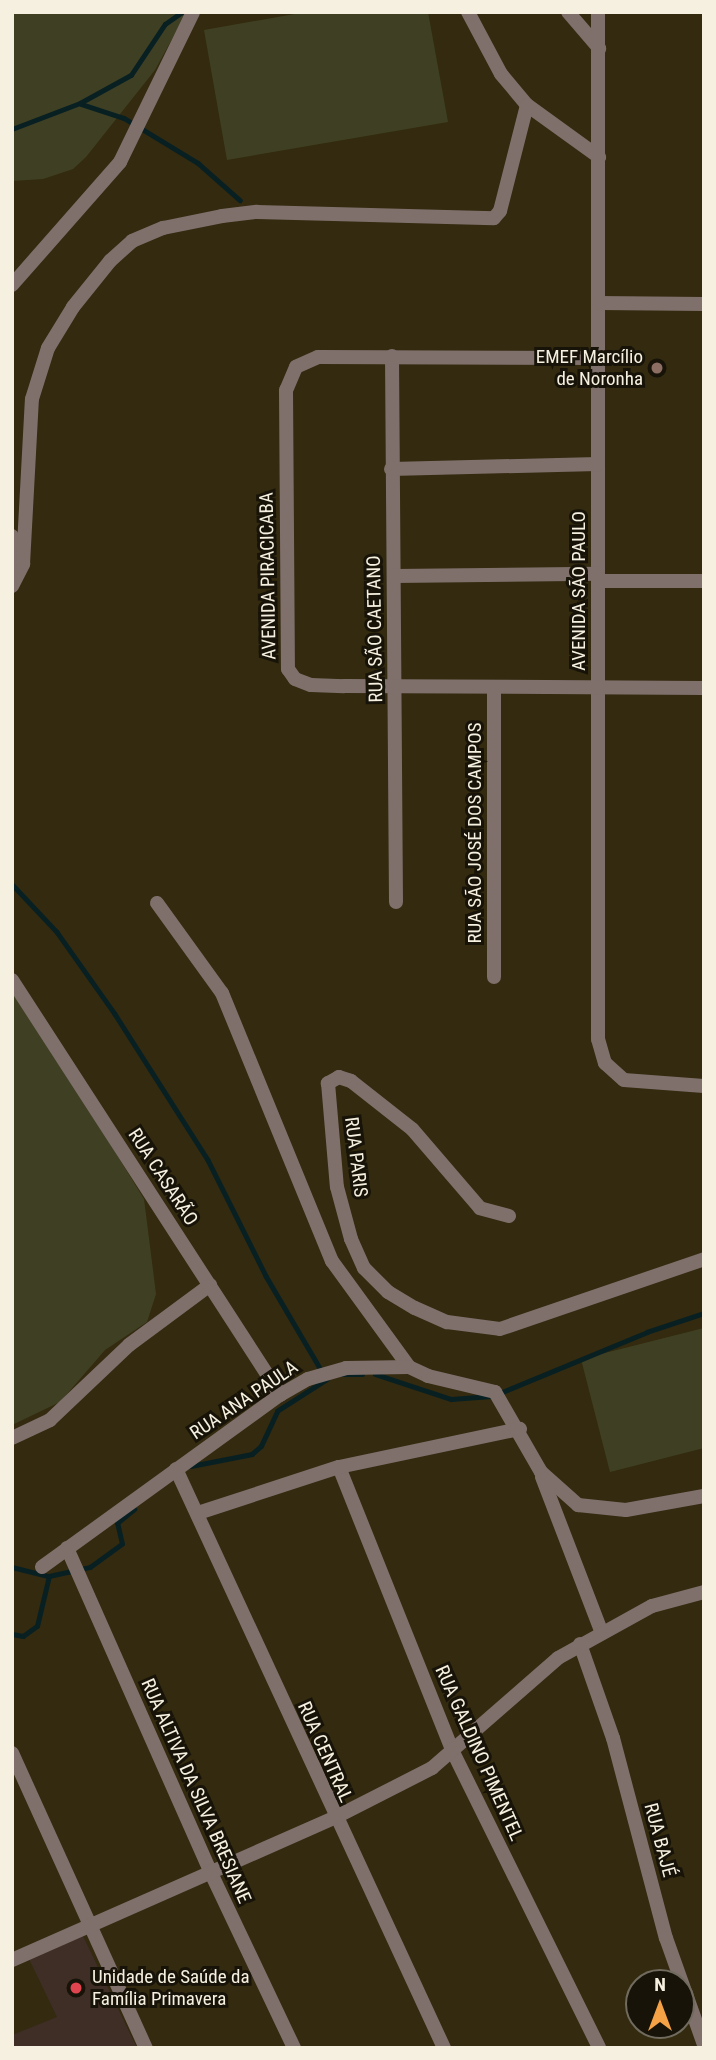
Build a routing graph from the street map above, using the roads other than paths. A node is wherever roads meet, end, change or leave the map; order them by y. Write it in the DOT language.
graph roads {
  1 [pos="193,12"];
  2 [pos="468,12"];
  3 [pos="568,12"];
  4 [pos="598,12"];
  5 [pos="599,48"];
  6 [pos="527,105"];
  7 [pos="599,157"];
  8 [pos="12,285"];
  9 [pos="599,303"];
  10 [pos="704,304"];
  11 [pos="392,356"];
  12 [pos="598,358"];
  13 [pos="598,464"];
  14 [pos="391,469"];
  15 [pos="12,536"];
  16 [pos="394,576"];
  17 [pos="598,577"];
  18 [pos="704,581"];
  19 [pos="13,585"];
  20 [pos="395,688"];
  21 [pos="494,688"];
  22 [pos="704,688"];
  23 [pos="597,690"];
  24 [pos="396,902"];
  25 [pos="157,903"];
  26 [pos="494,977"];
  27 [pos="12,980"];
  28 [pos="704,1086"];
  29 [pos="509,1216"];
  30 [pos="704,1259"];
  31 [pos="210,1285"];
  32 [pos="409,1367"];
  33 [pos="279,1395"];
  34 [pos="520,1429"];
  35 [pos="12,1438"];
  36 [pos="338,1468"];
  37 [pos="176,1469"];
  38 [pos="541,1472"];
  39 [pos="704,1496"];
  40 [pos="198,1513"];
  41 [pos="67,1548"];
  42 [pos="42,1567"];
  43 [pos="704,1592"];
  44 [pos="601,1631"];
  45 [pos="580,1644"];
  46 [pos="453,1750"];
  47 [pos="12,1753"];
  48 [pos="334,1818"];
  49 [pos="210,1871"];
  50 [pos="86,1925"];
  51 [pos="12,1960"];
  52 [pos="703,2044"];
  53 [pos="146,2048"];
  54 [pos="294,2048"];
  55 [pos="444,2048"];
  56 [pos="599,2048"];
  1 -- 8 [label="street"];
  2 -- 6 [label="street"];
  3 -- 5 [label="street"];
  4 -- 5 [label="street, AVENIDA SÃO PAULO"];
  5 -- 7 [label="street, AVENIDA SÃO PAULO"];
  6 -- 7 [label="street"];
  6 -- 19 [label="street"];
  7 -- 9 [label="street, AVENIDA SÃO PAULO"];
  9 -- 10 [label="street"];
  9 -- 12 [label="street, AVENIDA SÃO PAULO"];
  11 -- 12 [label="street, AVENIDA PIRACICABA"];
  11 -- 14 [label="street, RUA SÃO CAETANO"];
  11 -- 20 [label="street, AVENIDA PIRACICABA"];
  12 -- 13 [label="street, AVENIDA SÃO PAULO"];
  13 -- 14 [label="street"];
  13 -- 17 [label="street, AVENIDA SÃO PAULO"];
  14 -- 16 [label="street, RUA SÃO CAETANO"];
  15 -- 19 [label="street"];
  16 -- 17 [label="street"];
  16 -- 20 [label="street, RUA SÃO CAETANO"];
  17 -- 18 [label="street"];
  17 -- 23 [label="street, AVENIDA SÃO PAULO"];
  20 -- 21 [label="street, AVENIDA PIRACICABA"];
  20 -- 24 [label="street, RUA SÃO CAETANO"];
  21 -- 23 [label="street, AVENIDA PIRACICABA"];
  21 -- 26 [label="street, RUA SÃO JOSÉ DOS CAMPOS"];
  22 -- 23 [label="street, AVENIDA PIRACICABA"];
  23 -- 28 [label="street, AVENIDA SÃO PAULO"];
  25 -- 32 [label="street"];
  27 -- 31 [label="street, RUA CASARÃO"];
  29 -- 30 [label="street, RUA PARIS"];
  31 -- 33 [label="street, RUA CASARÃO"];
  31 -- 35 [label="street"];
  32 -- 33 [label="street, RUA ANA PAULA"];
  32 -- 34 [label="street, RUA ANA PAULA"];
  33 -- 37 [label="street, RUA ANA PAULA"];
  34 -- 36 [label="street"];
  34 -- 38 [label="street, RUA ANA PAULA"];
  36 -- 40 [label="street"];
  36 -- 46 [label="street, RUA GALDINO PIMENTEL"];
  37 -- 40 [label="street, RUA CENTRAL"];
  37 -- 41 [label="street, RUA ANA PAULA"];
  38 -- 39 [label="street"];
  38 -- 44 [label="street"];
  40 -- 48 [label="street, RUA CENTRAL"];
  41 -- 42 [label="street, RUA ANA PAULA"];
  41 -- 49 [label="street, RUA ALTIVA DA SILVA BRESIANE"];
  43 -- 44 [label="street"];
  44 -- 45 [label="street"];
  45 -- 46 [label="street"];
  45 -- 52 [label="street, RUA BAJÉ"];
  46 -- 48 [label="street"];
  46 -- 56 [label="street, RUA GALDINO PIMENTEL"];
  47 -- 50 [label="street"];
  48 -- 49 [label="street"];
  48 -- 55 [label="street, RUA CENTRAL"];
  49 -- 50 [label="street"];
  49 -- 54 [label="street, RUA ALTIVA DA SILVA BRESIANE"];
  50 -- 51 [label="street"];
  50 -- 53 [label="street"];
}
